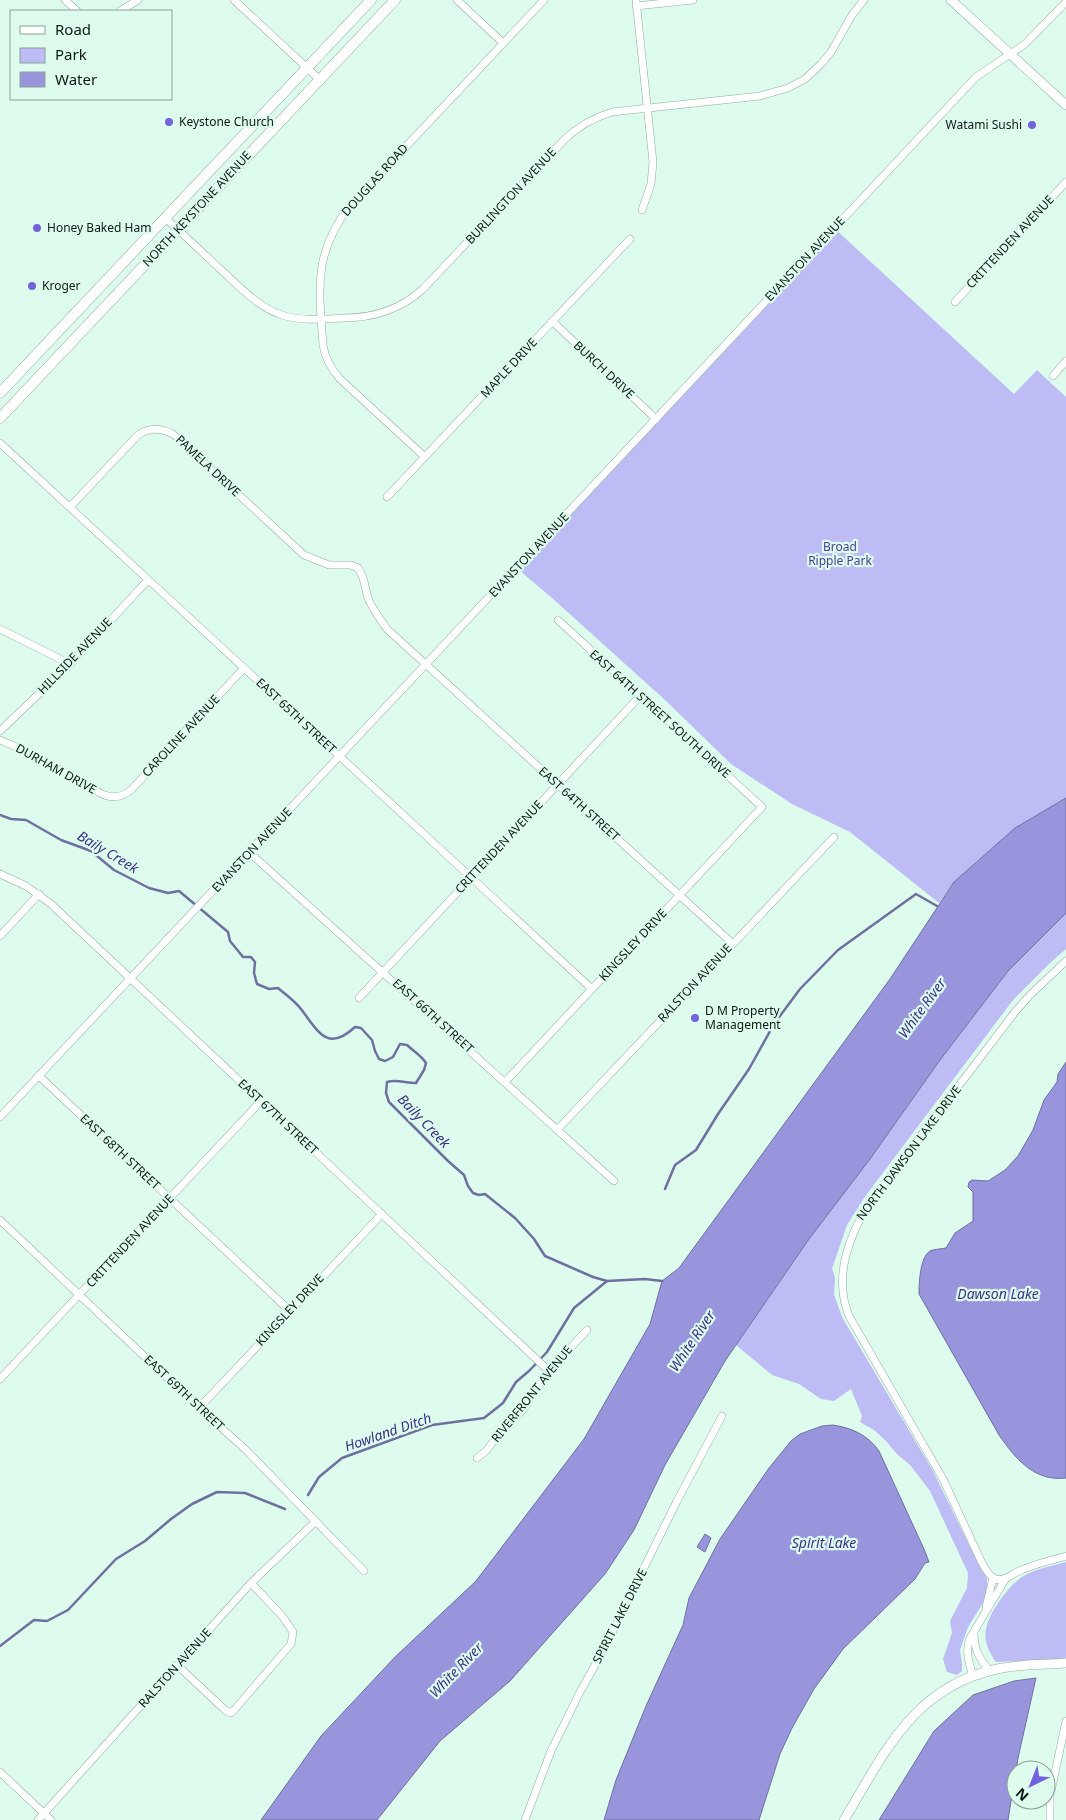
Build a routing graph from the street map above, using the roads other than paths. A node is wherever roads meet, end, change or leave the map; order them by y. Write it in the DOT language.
graph roads {
  1 [pos="65,0"];
  2 [pos="234,0"];
  3 [pos="371,0"];
  4 [pos="394,0"];
  5 [pos="456,0"];
  6 [pos="544,0"];
  7 [pos="693,0"];
  8 [pos="864,0"];
  9 [pos="951,0"];
  10 [pos="135,1"];
  11 [pos="1066,2"];
  12 [pos="636,3"];
  13 [pos="76,10"];
  14 [pos="122,10"];
  15 [pos="503,43"];
  16 [pos="1010,54"];
  17 [pos="306,68"];
  18 [pos="319,79"];
  19 [pos="1066,105"];
  20 [pos="648,108"];
  21 [pos="1066,182"];
  22 [pos="642,210"];
  23 [pos="165,218"];
  24 [pos="178,229"];
  25 [pos="630,239"];
  26 [pos="955,302"];
  27 [pos="321,319"];
  28 [pos="552,321"];
  29 [pos="1066,361"];
  30 [pos="1052,376"];
  31 [pos="0,393"];
  32 [pos="0,418"];
  33 [pos="656,419"];
  34 [pos="0,443"];
  35 [pos="425,457"];
  36 [pos="387,497"];
  37 [pos="70,508"];
  38 [pos="148,580"];
  39 [pos="558,620"];
  40 [pos="0,629"];
  41 [pos="70,664"];
  42 [pos="426,664"];
  43 [pos="244,668"];
  44 [pos="640,696"];
  45 [pos="0,731"];
  46 [pos="0,740"];
  47 [pos="339,756"];
  48 [pos="558,784"];
  49 [pos="113,797"];
  50 [pos="762,807"];
  51 [pos="834,837"];
  52 [pos="250,853"];
  53 [pos="0,874"];
  54 [pos="471,877"];
  55 [pos="39,894"];
  56 [pos="680,895"];
  57 [pos="0,936"];
  58 [pos="732,943"];
  59 [pos="1066,961"];
  60 [pos="383,971"];
  61 [pos="130,979"];
  62 [pos="592,989"];
  63 [pos="358,998"];
  64 [pos="39,1076"];
  65 [pos="505,1082"];
  66 [pos="260,1102"];
  67 [pos="0,1118"];
  68 [pos="557,1130"];
  69 [pos="614,1181"];
  70 [pos="170,1199"];
  71 [pos="382,1214"];
  72 [pos="0,1220"];
  73 [pos="79,1295"];
  74 [pos="290,1310"];
  75 [pos="587,1330"];
  76 [pos="548,1371"];
  77 [pos="0,1379"];
  78 [pos="199,1408"];
  79 [pos="722,1416"];
  80 [pos="477,1458"];
  81 [pos="316,1521"];
  82 [pos="1066,1556"];
  83 [pos="364,1571"];
  84 [pos="999,1579"];
  85 [pos="251,1583"];
  86 [pos="985,1612"];
  87 [pos="972,1635"];
  88 [pos="1066,1662"];
  89 [pos="177,1665"];
  90 [pos="990,1671"];
  91 [pos="973,1676"];
  92 [pos="1066,1721"];
  93 [pos="0,1772"];
  94 [pos="44,1814"];
  95 [pos="38,1820"];
  96 [pos="50,1820"];
  97 [pos="525,1820"];
  98 [pos="844,1820"];
  99 [pos="1050,1820"];
  1 -- 13 [label="street"];
  2 -- 17 [label="street"];
  3 -- 17 [label="main road, NORTH KEYSTONE AVENUE"];
  4 -- 18 [label="main road, NORTH KEYSTONE AVENUE"];
  5 -- 15 [label="street"];
  6 -- 15 [label="street, DOUGLAS ROAD"];
  7 -- 12 [label="street"];
  8 -- 20 [label="street, BURLINGTON AVENUE"];
  9 -- 16 [label="street"];
  10 -- 14 [label="street"];
  11 -- 16 [label="street, EVANSTON AVENUE"];
  12 -- 20 [label="street"];
  15 -- 27 [label="street, DOUGLAS ROAD"];
  16 -- 19 [label="street"];
  16 -- 33 [label="street, EVANSTON AVENUE"];
  17 -- 18 [label="street"];
  17 -- 23 [label="main road, NORTH KEYSTONE AVENUE"];
  18 -- 24 [label="main road, NORTH KEYSTONE AVENUE"];
  20 -- 22 [label="street"];
  20 -- 27 [label="street, BURLINGTON AVENUE"];
  21 -- 26 [label="street, CRITTENDEN AVENUE"];
  23 -- 24 [label="street, BURLINGTON AVENUE"];
  23 -- 31 [label="main road, NORTH KEYSTONE AVENUE"];
  24 -- 27 [label="street, BURLINGTON AVENUE"];
  24 -- 32 [label="main road, NORTH KEYSTONE AVENUE"];
  25 -- 28 [label="street, MAPLE DRIVE"];
  27 -- 35 [label="street, DOUGLAS ROAD"];
  28 -- 33 [label="street, BURCH DRIVE"];
  28 -- 35 [label="street, MAPLE DRIVE"];
  29 -- 30 [label="street"];
  33 -- 42 [label="street, EVANSTON AVENUE"];
  34 -- 37 [label="street, EAST 65TH STREET"];
  35 -- 36 [label="street, MAPLE DRIVE"];
  37 -- 38 [label="street, EAST 65TH STREET"];
  37 -- 42 [label="street, PAMELA DRIVE"];
  38 -- 41 [label="street, HILLSIDE AVENUE"];
  38 -- 43 [label="street, EAST 65TH STREET"];
  39 -- 44 [label="street, EAST 64TH STREET SOUTH DRIVE"];
  40 -- 41 [label="street"];
  41 -- 45 [label="street, HILLSIDE AVENUE"];
  42 -- 47 [label="street, EVANSTON AVENUE"];
  42 -- 48 [label="street, EAST 64TH STREET"];
  43 -- 47 [label="street, EAST 65TH STREET"];
  43 -- 49 [label="street, CAROLINE AVENUE"];
  44 -- 48 [label="street, CRITTENDEN AVENUE"];
  44 -- 50 [label="street, EAST 64TH STREET SOUTH DRIVE"];
  46 -- 49 [label="street, DURHAM DRIVE"];
  47 -- 52 [label="street, EVANSTON AVENUE"];
  47 -- 54 [label="street, EAST 65TH STREET"];
  48 -- 54 [label="street, CRITTENDEN AVENUE"];
  48 -- 56 [label="street, EAST 64TH STREET"];
  50 -- 56 [label="street, KINGSLEY DRIVE"];
  51 -- 58 [label="street, RALSTON AVENUE"];
  52 -- 60 [label="street, EAST 66TH STREET"];
  52 -- 61 [label="street, EVANSTON AVENUE"];
  53 -- 55 [label="street, EAST 67TH STREET"];
  54 -- 60 [label="street, CRITTENDEN AVENUE"];
  54 -- 62 [label="street, EAST 65TH STREET"];
  55 -- 57 [label="street"];
  55 -- 61 [label="street, EAST 67TH STREET"];
  56 -- 58 [label="street, EAST 64TH STREET"];
  56 -- 62 [label="street, KINGSLEY DRIVE"];
  58 -- 68 [label="street, RALSTON AVENUE"];
  59 -- 84 [label="street, NORTH DAWSON LAKE DRIVE"];
  60 -- 63 [label="street, CRITTENDEN AVENUE"];
  60 -- 65 [label="street, EAST 66TH STREET"];
  61 -- 64 [label="street, EVANSTON AVENUE"];
  61 -- 66 [label="street, EAST 67TH STREET"];
  62 -- 65 [label="street, KINGSLEY DRIVE"];
  64 -- 67 [label="street, EVANSTON AVENUE"];
  64 -- 70 [label="street, EAST 68TH STREET"];
  65 -- 68 [label="street, EAST 66TH STREET"];
  66 -- 70 [label="street, CRITTENDEN AVENUE"];
  66 -- 71 [label="street, EAST 67TH STREET"];
  68 -- 69 [label="street, EAST 66TH STREET"];
  70 -- 73 [label="street, CRITTENDEN AVENUE"];
  70 -- 74 [label="street, EAST 68TH STREET"];
  71 -- 74 [label="street, KINGSLEY DRIVE"];
  71 -- 76 [label="street, EAST 67TH STREET"];
  72 -- 73 [label="street, EAST 69TH STREET"];
  73 -- 77 [label="street, CRITTENDEN AVENUE"];
  73 -- 78 [label="street, EAST 69TH STREET"];
  74 -- 78 [label="street, KINGSLEY DRIVE"];
  75 -- 76 [label="street, RIVERFRONT AVENUE"];
  76 -- 80 [label="street, RIVERFRONT AVENUE"];
  78 -- 81 [label="street, EAST 69TH STREET"];
  79 -- 97 [label="street, SPIRIT LAKE DRIVE"];
  81 -- 83 [label="street, EAST 69TH STREET"];
  81 -- 85 [label="street, RALSTON AVENUE"];
  82 -- 84 [label="street"];
  84 -- 86 [label="street"];
  84 -- 86 [label="street"];
  85 -- 89 [label="street, RALSTON AVENUE"];
  85 -- 89 [label="street"];
  86 -- 87 [label="street"];
  87 -- 90 [label="street"];
  87 -- 91 [label="street"];
  88 -- 90 [label="street"];
  89 -- 94 [label="street, RALSTON AVENUE"];
  90 -- 91 [label="street"];
  91 -- 98 [label="street"];
  92 -- 99 [label="street"];
  93 -- 94 [label="street"];
  94 -- 95 [label="street, RALSTON AVENUE"];
  94 -- 96 [label="street"];
}
